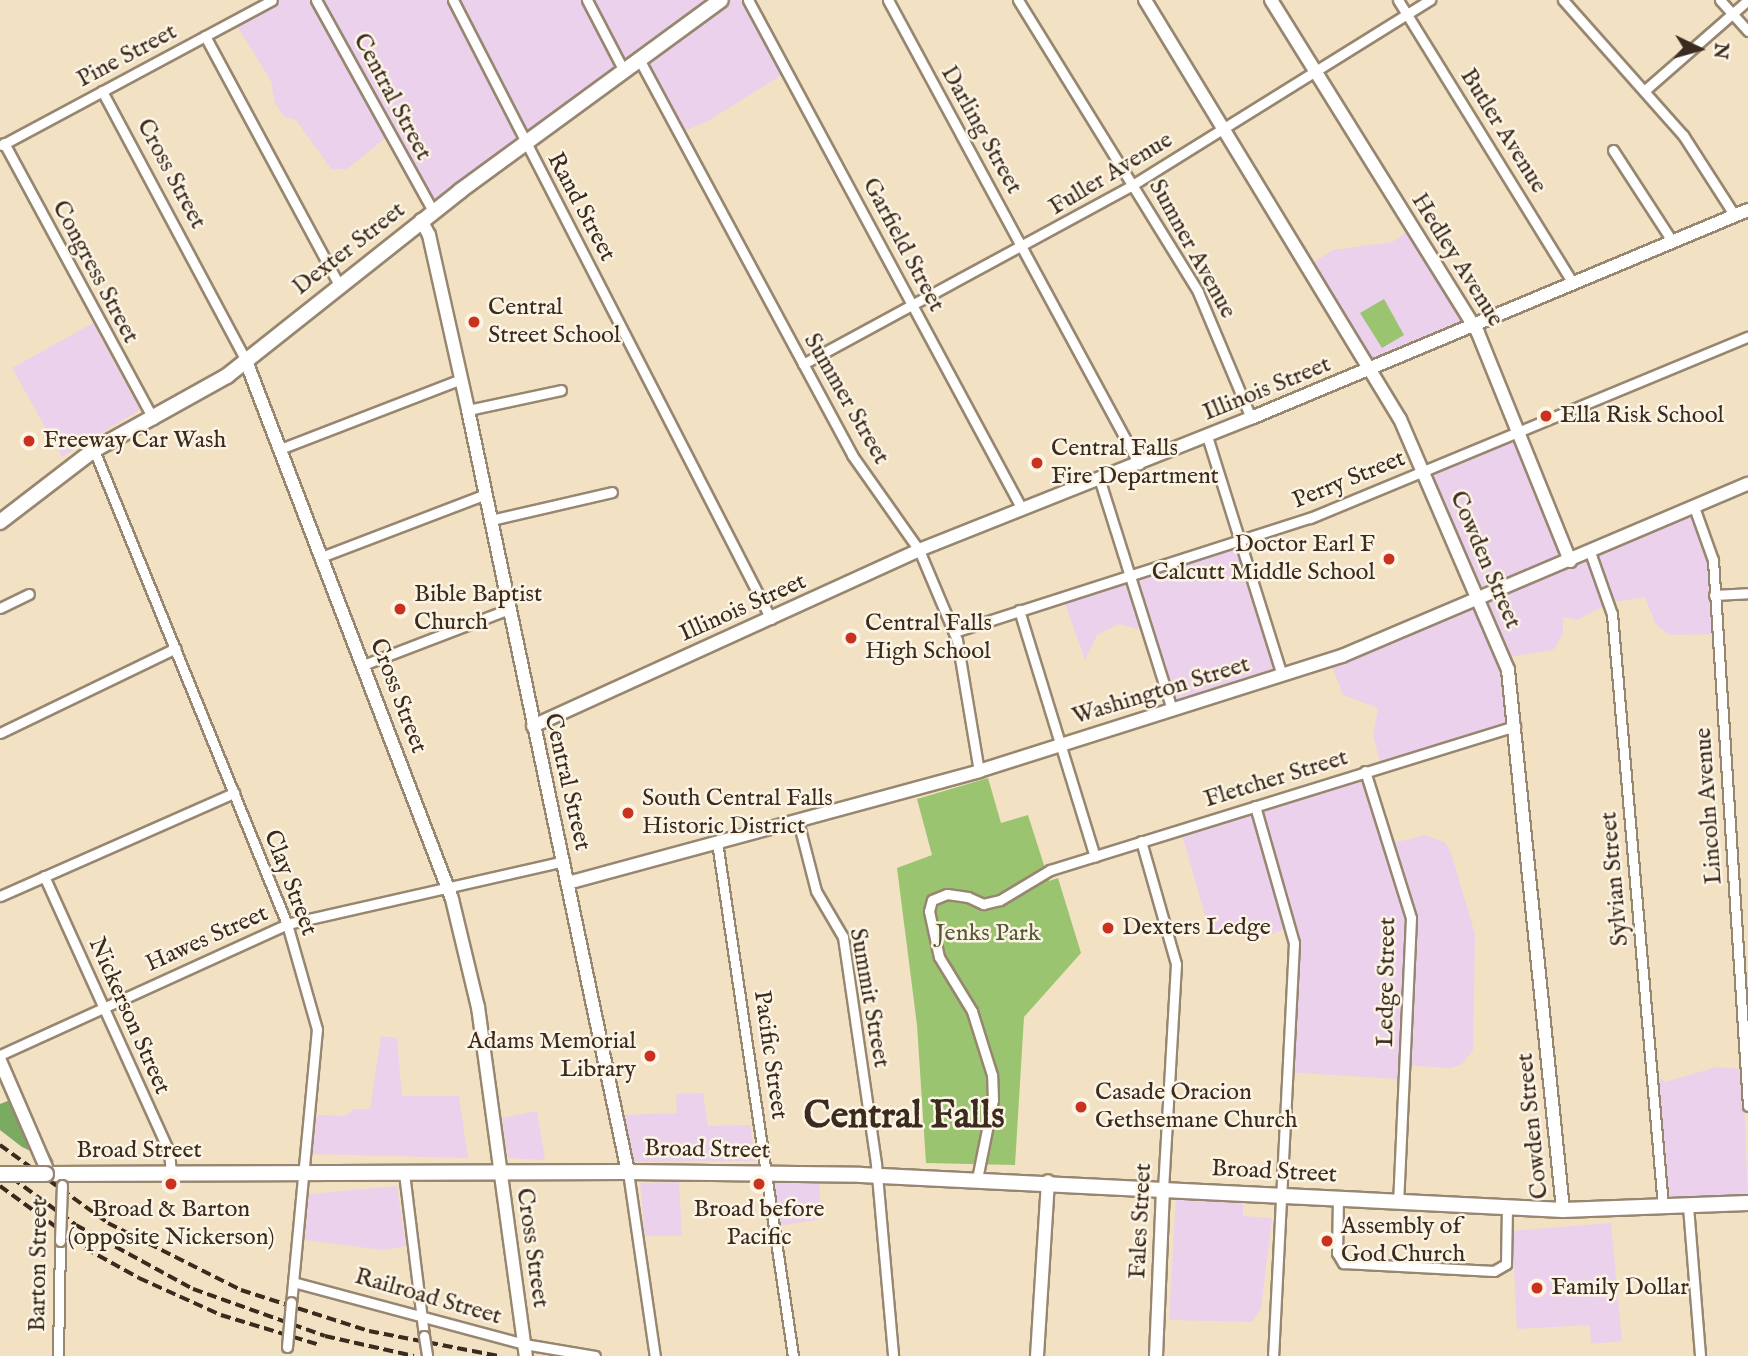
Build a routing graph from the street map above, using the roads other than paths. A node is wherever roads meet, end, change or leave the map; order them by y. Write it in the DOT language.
graph roads {
  1 [pos="272,0"];
  2 [pos="316,0"];
  3 [pos="453,0"];
  4 [pos="587,0"];
  5 [pos="719,0"];
  6 [pos="748,0"];
  7 [pos="888,0"];
  8 [pos="1018,0"];
  9 [pos="1145,0"];
  10 [pos="1272,0"];
  11 [pos="1398,0"];
  12 [pos="1430,0"];
  13 [pos="1563,0"];
  14 [pos="1720,0"];
  15 [pos="1748,0"];
  16 [pos="1732,14"];
  17 [pos="1407,15"];
  18 [pos="1748,31"];
  19 [pos="205,36"];
  20 [pos="639,60"];
  21 [pos="624,71"];
  22 [pos="1315,71"];
  23 [pos="102,91"];
  24 [pos="1644,91"];
  25 [pos="1224,128"];
  26 [pos="525,142"];
  27 [pos="2,144"];
  28 [pos="1613,150"];
  29 [pos="1134,184"];
  30 [pos="1748,210"];
  31 [pos="427,216"];
  32 [pos="1735,216"];
  33 [pos="1672,241"];
  34 [pos="1024,247"];
  35 [pos="1573,284"];
  36 [pos="339,285"];
  37 [pos="914,307"];
  38 [pos="1473,326"];
  39 [pos="1748,337"];
  40 [pos="246,361"];
  41 [pos="803,364"];
  42 [pos="1371,369"];
  43 [pos="461,379"];
  44 [pos="561,390"];
  45 [pos="468,410"];
  46 [pos="1251,418"];
  47 [pos="153,419"];
  48 [pos="1519,432"];
  49 [pos="1207,436"];
  50 [pos="280,449"];
  51 [pos="94,450"];
  52 [pos="1139,464"];
  53 [pos="1426,470"];
  54 [pos="1099,478"];
  55 [pos="1748,484"];
  56 [pos="612,492"];
  57 [pos="486,494"];
  58 [pos="1694,507"];
  59 [pos="1022,509"];
  60 [pos="491,520"];
  61 [pos="0,522"];
  62 [pos="1240,540"];
  63 [pos="919,550"];
  64 [pos="1590,552"];
  65 [pos="321,556"];
  66 [pos="1570,561"];
  67 [pos="1130,576"];
  68 [pos="1748,593"];
  69 [pos="29,594"];
  70 [pos="1714,595"];
  71 [pos="1479,598"];
  72 [pos="0,608"];
  73 [pos="509,609"];
  74 [pos="1019,610"];
  75 [pos="771,619"];
  76 [pos="954,632"];
  77 [pos="176,648"];
  78 [pos="363,665"];
  79 [pos="1282,675"];
  80 [pos="1172,709"];
  81 [pos="533,726"];
  82 [pos="1514,726"];
  83 [pos="0,733"];
  84 [pos="1062,744"];
  85 [pos="979,771"];
  86 [pos="1365,771"];
  87 [pos="234,793"];
  88 [pos="1255,806"];
  89 [pos="798,821"];
  90 [pos="1141,841"];
  91 [pos="717,842"];
  92 [pos="1095,857"];
  93 [pos="564,861"];
  94 [pos="44,876"];
  95 [pos="568,883"];
  96 [pos="449,889"];
  97 [pos="0,896"];
  98 [pos="287,924"];
  99 [pos="104,1007"];
  100 [pos="0,1055"];
  101 [pos="0,1060"];
  102 [pos="1748,1106"];
  103 [pos="628,1172"];
  104 [pos="404,1173"];
  105 [pos="500,1173"];
  106 [pos="0,1174"];
  107 [pos="171,1174"];
  108 [pos="303,1174"];
  109 [pos="767,1174"];
  110 [pos="877,1176"];
  111 [pos="55,1177"];
  112 [pos="978,1179"];
  113 [pos="1048,1181"];
  114 [pos="1163,1189"];
  115 [pos="1282,1195"];
  116 [pos="1338,1198"];
  117 [pos="1398,1201"];
  118 [pos="1748,1203"];
  119 [pos="1688,1206"];
  120 [pos="1507,1207"];
  121 [pos="1663,1207"];
  122 [pos="1563,1210"];
  123 [pos="293,1282"];
  124 [pos="421,1314"];
  125 [pos="286,1351"];
  126 [pos="525,1352"];
  127 [pos="58,1356"];
  128 [pos="427,1356"];
  129 [pos="595,1356"];
  130 [pos="655,1356"];
  131 [pos="793,1356"];
  132 [pos="894,1356"];
  133 [pos="1037,1356"];
  134 [pos="1156,1356"];
  135 [pos="1273,1356"];
  136 [pos="1700,1356"];
  1 -- 19 [label="street, Pine Street"];
  2 -- 31 [label="street, Central Street"];
  3 -- 26 [label="street, Rand Street"];
  4 -- 21 [label="street"];
  5 -- 20 [label="main road, Dexter Street"];
  6 -- 37 [label="street, Garfield Street"];
  7 -- 34 [label="street, Darling Street"];
  8 -- 29 [label="street, Sumner Avenue"];
  9 -- 25 [label="street, Cowden Street"];
  10 -- 22 [label="street, Hedley Avenue"];
  11 -- 17 [label="street, Butler Avenue"];
  12 -- 17 [label="street, Fuller Avenue"];
  13 -- 24 [label="street"];
  14 -- 16 [label="street"];
  15 -- 16 [label="street"];
  16 -- 18 [label="street"];
  16 -- 24 [label="street"];
  17 -- 22 [label="street, Fuller Avenue"];
  17 -- 35 [label="street, Butler Avenue"];
  19 -- 23 [label="street, Pine Street"];
  19 -- 36 [label="street"];
  20 -- 21 [label="main road, Dexter Street"];
  20 -- 41 [label="street, Summer Street"];
  21 -- 26 [label="main road, Dexter Street"];
  22 -- 25 [label="street, Fuller Avenue"];
  22 -- 38 [label="street, Hedley Avenue"];
  23 -- 27 [label="street, Pine Street"];
  23 -- 40 [label="street, Cross Street"];
  24 -- 32 [label="street"];
  25 -- 29 [label="street, Fuller Avenue"];
  25 -- 42 [label="street, Cowden Street"];
  26 -- 31 [label="main road, Dexter Street"];
  26 -- 75 [label="street, Rand Street"];
  27 -- 47 [label="street, Congress Street"];
  28 -- 33 [label="street"];
  29 -- 34 [label="street, Fuller Avenue"];
  29 -- 46 [label="street, Sumner Avenue"];
  30 -- 32 [label="street, Illinois Street"];
  31 -- 36 [label="main road, Dexter Street"];
  31 -- 43 [label="street, Central Street"];
  32 -- 33 [label="street, Illinois Street"];
  33 -- 35 [label="street, Illinois Street"];
  34 -- 37 [label="street, Fuller Avenue"];
  34 -- 52 [label="street, Darling Street"];
  35 -- 38 [label="street, Illinois Street"];
  36 -- 40 [label="main road, Dexter Street"];
  37 -- 41 [label="street, Fuller Avenue"];
  37 -- 59 [label="street, Garfield Street"];
  38 -- 42 [label="street, Illinois Street"];
  38 -- 48 [label="street, Hedley Avenue"];
  39 -- 48 [label="street, Perry Street"];
  40 -- 47 [label="main road, Dexter Street"];
  40 -- 50 [label="street, Cross Street"];
  41 -- 63 [label="street, Summer Street"];
  42 -- 46 [label="street, Illinois Street"];
  42 -- 53 [label="street, Cowden Street"];
  43 -- 45 [label="street, Central Street"];
  43 -- 50 [label="street"];
  44 -- 45 [label="street"];
  45 -- 57 [label="street, Central Street"];
  46 -- 49 [label="street, Illinois Street"];
  47 -- 51 [label="main road, Dexter Street"];
  48 -- 53 [label="street, Perry Street"];
  48 -- 66 [label="street, Hedley Avenue"];
  49 -- 52 [label="street, Illinois Street"];
  49 -- 62 [label="street"];
  50 -- 65 [label="street, Cross Street"];
  51 -- 61 [label="main road, Dexter Street"];
  51 -- 77 [label="street, Clay Street"];
  52 -- 54 [label="street, Illinois Street"];
  53 -- 62 [label="street, Perry Street"];
  53 -- 71 [label="street, Cowden Street"];
  54 -- 59 [label="street, Illinois Street"];
  54 -- 67 [label="street"];
  55 -- 58 [label="street, Washington Street"];
  56 -- 60 [label="street"];
  57 -- 60 [label="street, Central Street"];
  57 -- 65 [label="street"];
  58 -- 64 [label="street, Washington Street"];
  58 -- 70 [label="street, Lincoln Avenue"];
  59 -- 63 [label="street, Illinois Street"];
  60 -- 73 [label="street, Central Street"];
  62 -- 67 [label="street, Perry Street"];
  62 -- 79 [label="street"];
  63 -- 75 [label="street, Illinois Street"];
  63 -- 76 [label="street, Summer Street"];
  64 -- 66 [label="street, Washington Street"];
  64 -- 121 [label="street, Sylvian Street"];
  65 -- 78 [label="street, Cross Street"];
  66 -- 71 [label="street, Washington Street"];
  67 -- 74 [label="street, Perry Street"];
  67 -- 80 [label="street"];
  68 -- 70 [label="street"];
  69 -- 72 [label="street"];
  70 -- 102 [label="street, Lincoln Avenue"];
  71 -- 79 [label="street, Washington Street"];
  71 -- 82 [label="street, Cowden Street"];
  73 -- 78 [label="street"];
  73 -- 81 [label="street, Central Street"];
  74 -- 76 [label="street, Perry Street"];
  74 -- 84 [label="street"];
  75 -- 81 [label="street, Illinois Street"];
  76 -- 85 [label="street, Summer Street"];
  77 -- 83 [label="street"];
  77 -- 87 [label="street, Clay Street"];
  78 -- 96 [label="street, Cross Street"];
  79 -- 80 [label="street, Washington Street"];
  80 -- 84 [label="street, Washington Street"];
  81 -- 93 [label="street, Central Street"];
  82 -- 86 [label="street, Fletcher Street"];
  82 -- 122 [label="street, Cowden Street"];
  84 -- 85 [label="street, Washington Street"];
  84 -- 92 [label="street"];
  85 -- 89 [label="street, Washington Street"];
  86 -- 88 [label="street, Fletcher Street"];
  86 -- 117 [label="street, Ledge Street"];
  87 -- 94 [label="street"];
  87 -- 98 [label="street, Clay Street"];
  88 -- 90 [label="street, Fletcher Street"];
  88 -- 115 [label="street"];
  89 -- 91 [label="street, Washington Street"];
  89 -- 110 [label="street, Summit Street"];
  90 -- 92 [label="street, Fletcher Street"];
  90 -- 114 [label="street, Fales Street"];
  91 -- 95 [label="street, Washington Street"];
  91 -- 109 [label="street, Pacific Street"];
  92 -- 112 [label="street, Fletcher Street"];
  93 -- 95 [label="street, Central Street"];
  93 -- 96 [label="street, Hawes Street"];
  94 -- 97 [label="street"];
  94 -- 99 [label="street, Nickerson Street"];
  95 -- 103 [label="street, Central Street"];
  96 -- 98 [label="street, Hawes Street"];
  96 -- 105 [label="street, Cross Street"];
  98 -- 99 [label="street, Hawes Street"];
  98 -- 108 [label="street, Clay Street"];
  99 -- 100 [label="street, Hawes Street"];
  99 -- 107 [label="street, Nickerson Street"];
  101 -- 111 [label="street, Barton Street"];
  103 -- 105 [label="main road, Broad Street"];
  103 -- 109 [label="main road, Broad Street"];
  103 -- 130 [label="street, Central Street"];
  104 -- 105 [label="main road, Broad Street"];
  104 -- 108 [label="main road, Broad Street"];
  104 -- 124 [label="street"];
  105 -- 126 [label="street, Cross Street"];
  106 -- 111 [label="main road, Broad Street, bridge"];
  107 -- 108 [label="main road, Broad Street"];
  107 -- 111 [label="main road, Broad Street"];
  108 -- 123 [label="street, Clay Street"];
  109 -- 110 [label="main road, Broad Street"];
  109 -- 131 [label="street, Pacific Street"];
  110 -- 112 [label="main road, Broad Street"];
  110 -- 132 [label="street, Summit Street"];
  111 -- 127 [label="street, Barton Street, bridge"];
  112 -- 113 [label="main road, Broad Street"];
  113 -- 114 [label="main road, Broad Street"];
  113 -- 133 [label="street"];
  114 -- 115 [label="main road, Broad Street"];
  114 -- 134 [label="street, Fales Street"];
  115 -- 116 [label="main road, Broad Street"];
  115 -- 135 [label="street"];
  116 -- 117 [label="main road, Broad Street"];
  116 -- 120 [label="street"];
  117 -- 120 [label="main road, Broad Street"];
  118 -- 119 [label="main road, Broad Street"];
  119 -- 121 [label="main road, Broad Street"];
  119 -- 136 [label="street"];
  120 -- 122 [label="main road, Broad Street"];
  121 -- 122 [label="main road, Broad Street"];
  123 -- 124 [label="street, Railroad Street"];
  123 -- 125 [label="street, Clay Street, bridge"];
  124 -- 126 [label="street, Railroad Street"];
  124 -- 128 [label="street, bridge"];
  126 -- 129 [label="street, Railroad Street"];
}
